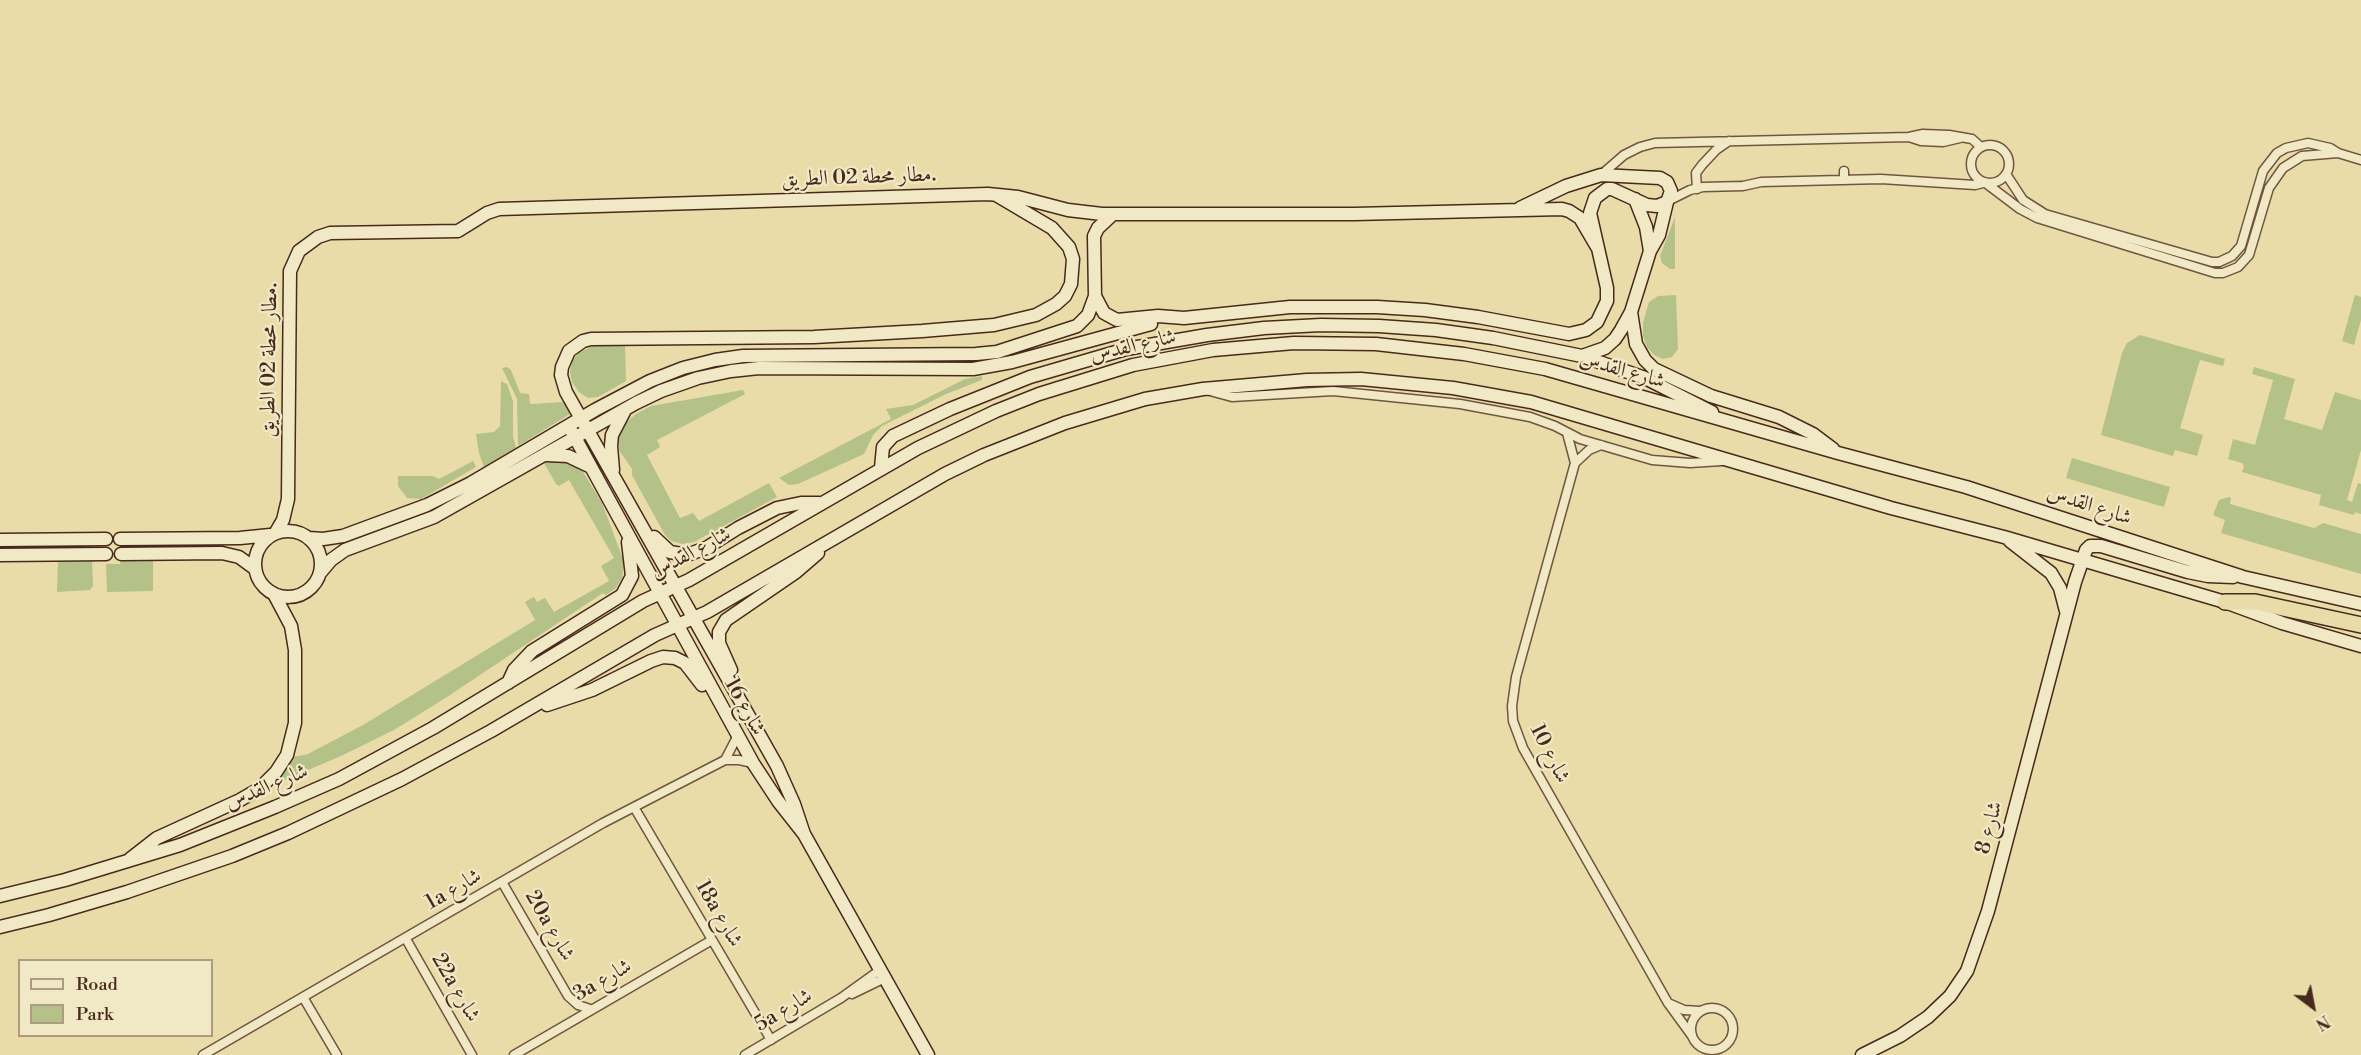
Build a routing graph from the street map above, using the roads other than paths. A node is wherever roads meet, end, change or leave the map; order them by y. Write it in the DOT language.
graph roads {
  1 [pos="1730,140"];
  2 [pos="1981,147"];
  3 [pos="2338,153"];
  4 [pos="2361,160"];
  5 [pos="1802,171"];
  6 [pos="2006,174"];
  7 [pos="1601,175"];
  8 [pos="1802,181"];
  9 [pos="1985,183"];
  10 [pos="1696,189"];
  11 [pos="996,195"];
  12 [pos="1635,199"];
  13 [pos="1667,202"];
  14 [pos="1516,209"];
  15 [pos="1113,214"];
  16 [pos="1597,247"];
  17 [pos="1650,251"];
  18 [pos="1095,296"];
  19 [pos="1631,312"];
  20 [pos="1184,318"];
  21 [pos="1150,345"];
  22 [pos="1582,356"];
  23 [pos="1132,365"];
  24 [pos="1007,385"];
  25 [pos="1203,389"];
  26 [pos="1039,394"];
  27 [pos="626,408"];
  28 [pos="581,417"];
  29 [pos="1726,420"];
  30 [pos="568,425"];
  31 [pos="589,430"];
  32 [pos="1567,433"];
  33 [pos="575,438"];
  34 [pos="1601,445"];
  35 [pos="1838,453"];
  36 [pos="547,455"];
  37 [pos="1728,460"];
  38 [pos="1575,463"];
  39 [pos="590,467"];
  40 [pos="881,468"];
  41 [pos="613,474"];
  42 [pos="822,503"];
  43 [pos="641,523"];
  44 [pos="627,531"];
  45 [pos="273,533"];
  46 [pos="2004,537"];
  47 [pos="309,538"];
  48 [pos="106,539"];
  49 [pos="120,539"];
  50 [pos="146,539"];
  51 [pos="0,540"];
  52 [pos="48,540"];
  53 [pos="829,541"];
  54 [pos="106,554"];
  55 [pos="121,554"];
  56 [pos="146,554"];
  57 [pos="0,555"];
  58 [pos="48,555"];
  59 [pos="2082,560"];
  60 [pos="254,568"];
  61 [pos="320,573"];
  62 [pos="2243,577"];
  63 [pos="676,586"];
  64 [pos="660,592"];
  65 [pos="274,594"];
  66 [pos="2225,602"];
  67 [pos="2361,604"];
  68 [pos="2067,613"];
  69 [pos="694,619"];
  70 [pos="2357,624"];
  71 [pos="678,626"];
  72 [pos="2361,646"];
  73 [pos="508,683"];
  74 [pos="742,702"];
  75 [pos="528,710"];
  76 [pos="725,712"];
  77 [pos="738,735"];
  78 [pos="725,760"];
  79 [pos="753,763"];
  80 [pos="634,807"];
  81 [pos="804,834"];
  82 [pos="126,862"];
  83 [pos="502,882"];
  84 [pos="0,896"];
  85 [pos="0,927"];
  86 [pos="406,939"];
  87 [pos="712,940"];
  88 [pos="882,974"];
  89 [pos="303,997"];
  90 [pos="1668,1003"];
  91 [pos="591,1009"];
  92 [pos="1701,1011"];
  93 [pos="1692,1036"];
  94 [pos="771,1040"];
  95 [pos="1730,1040"];
  96 [pos="1702,1051"];
  97 [pos="203,1055"];
  98 [pos="337,1055"];
  99 [pos="472,1055"];
  100 [pos="513,1055"];
  101 [pos="745,1055"];
  102 [pos="928,1055"];
  103 [pos="1729,1055"];
  104 [pos="1862,1055"];
  1 -- 2 [label="street"];
  1 -- 7 [label="street"];
  1 -- 10 [label="street"];
  2 -- 6 [label="street"];
  2 -- 9 [label="street"];
  3 -- 4 [label="street"];
  3 -- 6 [label="street"];
  3 -- 9 [label="street"];
  5 -- 8 [label="street"];
  6 -- 9 [label="street"];
  7 -- 13 [label="street"];
  7 -- 14 [label="street"];
  8 -- 9 [label="street"];
  8 -- 10 [label="street"];
  10 -- 13 [label="street"];
  11 -- 15 [label="street, مطار محطة 02 الطريق."];
  11 -- 28 [label="street"];
  11 -- 45 [label="street, مطار محطة 02 الطريق."];
  12 -- 13 [label="street"];
  12 -- 16 [label="street"];
  12 -- 17 [label="street"];
  13 -- 17 [label="street"];
  14 -- 15 [label="street, مطار محطة 02 الطريق."];
  14 -- 16 [label="street, مطار محطة 02 الطريق."];
  15 -- 18 [label="street"];
  16 -- 20 [label="street"];
  17 -- 19 [label="street"];
  18 -- 20 [label="street"];
  18 -- 28 [label="street"];
  19 -- 22 [label="street"];
  19 -- 35 [label="street"];
  20 -- 27 [label="street"];
  21 -- 22 [label="street"];
  21 -- 23 [label="street"];
  21 -- 24 [label="street"];
  22 -- 29 [label="street"];
  23 -- 26 [label="street, شارع القدس"];
  23 -- 29 [label="street, شارع القدس"];
  24 -- 26 [label="street"];
  24 -- 40 [label="street"];
  25 -- 32 [label="street"];
  25 -- 37 [label="street"];
  25 -- 53 [label="street"];
  26 -- 40 [label="street, شارع القدس"];
  27 -- 31 [label="street"];
  27 -- 41 [label="street"];
  28 -- 30 [label="street"];
  28 -- 31 [label="street"];
  29 -- 35 [label="street, شارع القدس"];
  30 -- 33 [label="street"];
  30 -- 47 [label="street"];
  31 -- 33 [label="street"];
  31 -- 41 [label="street"];
  32 -- 34 [label="street"];
  32 -- 38 [label="street"];
  33 -- 36 [label="street"];
  33 -- 39 [label="street"];
  34 -- 37 [label="street"];
  34 -- 38 [label="street"];
  35 -- 62 [label="street, شارع القدس"];
  36 -- 39 [label="street"];
  36 -- 61 [label="street"];
  37 -- 46 [label="street"];
  38 -- 90 [label="street, شارع 10"];
  39 -- 44 [label="street"];
  40 -- 42 [label="street, شارع القدس"];
  41 -- 43 [label="street"];
  42 -- 43 [label="street"];
  42 -- 63 [label="street, شارع القدس"];
  43 -- 63 [label="street"];
  44 -- 64 [label="street"];
  44 -- 73 [label="street"];
  45 -- 47 [label="street"];
  45 -- 50 [label="street"];
  45 -- 60 [label="street"];
  46 -- 59 [label="street"];
  46 -- 68 [label="street"];
  47 -- 61 [label="street"];
  48 -- 52 [label="street"];
  49 -- 50 [label="street"];
  50 -- 56 [label="street"];
  51 -- 52 [label="street"];
  52 -- 58 [label="street"];
  53 -- 69 [label="street"];
  53 -- 74 [label="street"];
  54 -- 58 [label="street"];
  55 -- 56 [label="street"];
  56 -- 60 [label="street"];
  57 -- 58 [label="street"];
  59 -- 62 [label="street"];
  59 -- 66 [label="street"];
  59 -- 68 [label="street, شارع 8"];
  60 -- 65 [label="street"];
  61 -- 65 [label="street"];
  62 -- 67 [label="street, شارع القدس"];
  63 -- 64 [label="street, شارع القدس"];
  63 -- 69 [label="street, شارع 16"];
  64 -- 71 [label="street, شارع 16"];
  64 -- 73 [label="street, شارع القدس"];
  65 -- 82 [label="street"];
  66 -- 70 [label="highway"];
  66 -- 72 [label="street"];
  68 -- 104 [label="street, شارع 8"];
  69 -- 71 [label="street"];
  69 -- 74 [label="street, شارع 16"];
  71 -- 75 [label="street"];
  71 -- 76 [label="street, شارع 16"];
  73 -- 82 [label="street, شارع القدس"];
  74 -- 81 [label="street, شارع 16"];
  75 -- 76 [label="street"];
  75 -- 85 [label="street"];
  76 -- 77 [label="street, شارع 16"];
  77 -- 78 [label="street"];
  77 -- 79 [label="street, شارع 16"];
  78 -- 79 [label="street"];
  78 -- 80 [label="street, 1a شارع"];
  79 -- 81 [label="street, شارع 16"];
  80 -- 83 [label="street, 1a شارع"];
  80 -- 87 [label="street, 18a شارع"];
  81 -- 88 [label="street, شارع 16"];
  82 -- 84 [label="street, شارع القدس"];
  83 -- 86 [label="street, 1a شارع"];
  83 -- 91 [label="street, 20a شارع"];
  86 -- 89 [label="street, 1a شارع"];
  86 -- 99 [label="street, 22a شارع"];
  87 -- 91 [label="street, 3a شارع"];
  87 -- 94 [label="street, 18a شارع"];
  88 -- 94 [label="street, 5a شارع"];
  88 -- 102 [label="street, شارع 16"];
  89 -- 97 [label="street, 1a شارع"];
  89 -- 98 [label="street"];
  90 -- 92 [label="street"];
  90 -- 93 [label="street, شارع 10"];
  91 -- 100 [label="street, 3a شارع"];
  92 -- 93 [label="street"];
  92 -- 95 [label="street"];
  93 -- 96 [label="street"];
  94 -- 101 [label="street, 5a شارع"];
  95 -- 96 [label="street"];
  95 -- 103 [label="street"];
}
